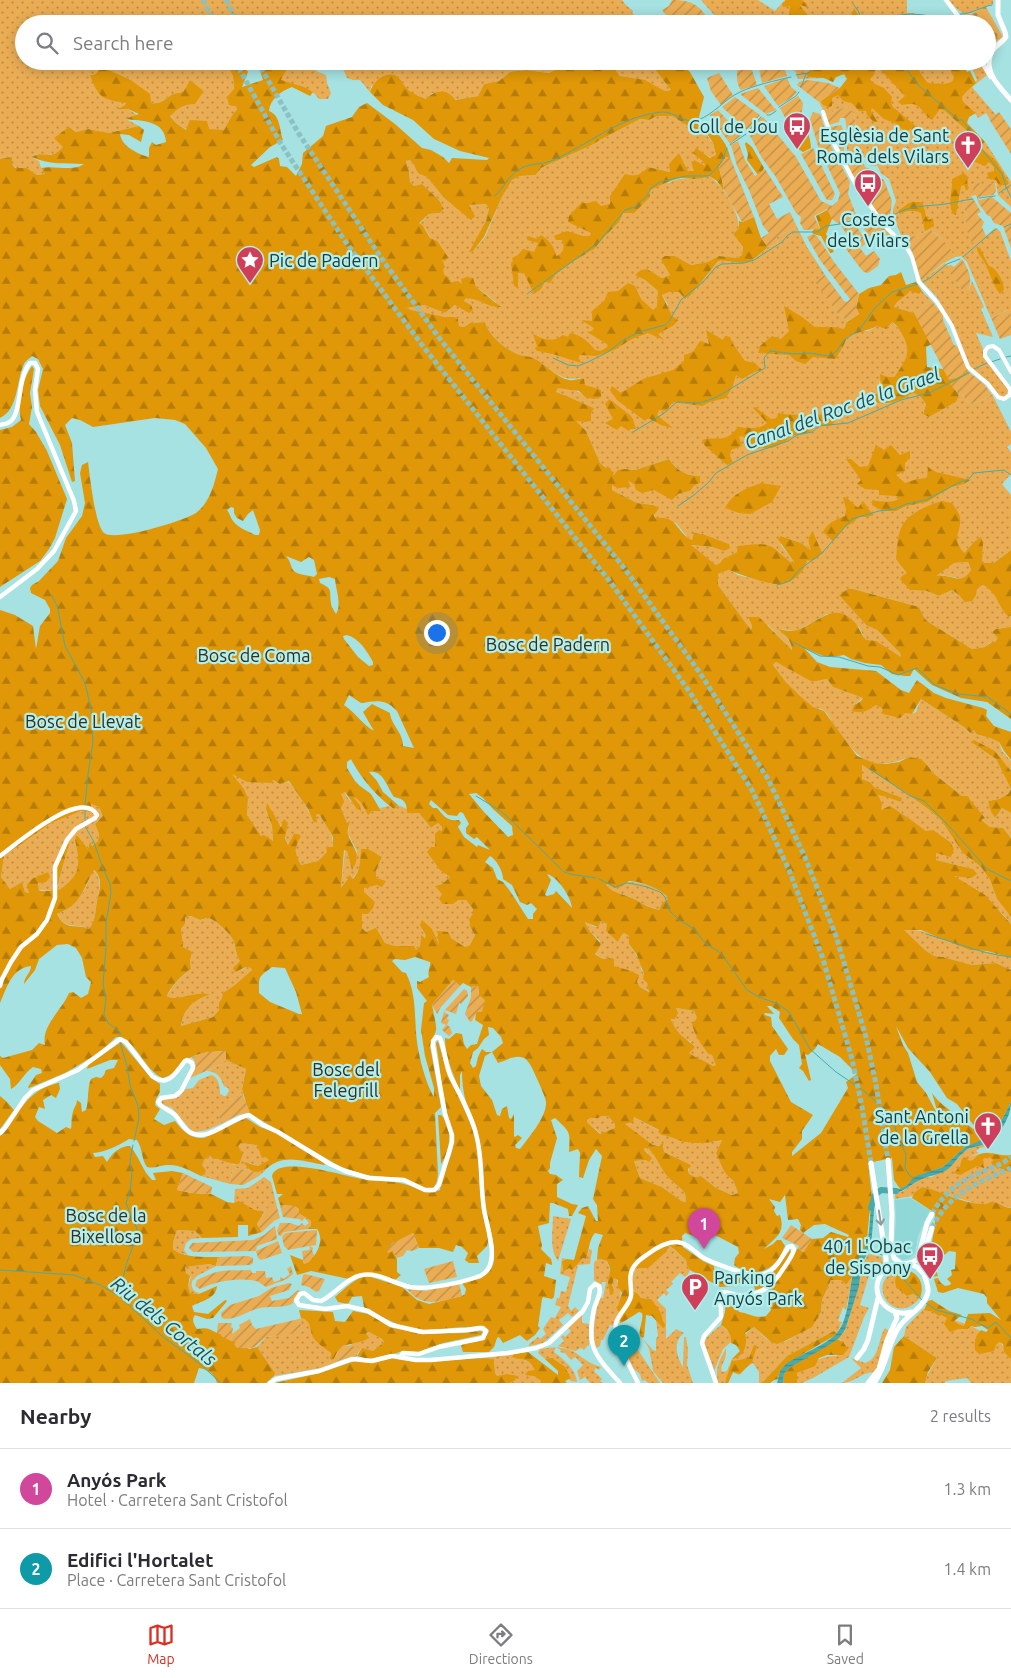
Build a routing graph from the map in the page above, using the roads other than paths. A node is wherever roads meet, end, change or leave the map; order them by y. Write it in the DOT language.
graph roads {
  1 [pos="946,0"];
  2 [pos="998,4"];
  3 [pos="957,15"];
  4 [pos="1003,26"];
  5 [pos="1010,40"];
  6 [pos="1000,43"];
  7 [pos="996,47"];
  8 [pos="987,70"];
  9 [pos="990,70"];
  10 [pos="992,77"];
  11 [pos="1011,100"];
  12 [pos="822,112"];
  13 [pos="1011,372"];
  14 [pos="0,425"];
  15 [pos="0,597"];
  16 [pos="0,856"];
  17 [pos="0,986"];
  18 [pos="0,1133"];
  19 [pos="888,1160"];
  20 [pos="871,1163"];
  21 [pos="932,1214"];
  22 [pos="932,1228"];
  23 [pos="900,1263"];
  24 [pos="908,1263"];
  25 [pos="885,1270"];
  26 [pos="925,1277"];
  27 [pos="878,1295"];
  28 [pos="888,1308"];
  29 [pos="914,1311"];
  30 [pos="895,1312"];
  31 [pos="874,1317"];
  32 [pos="898,1324"];
  33 [pos="400,1356"];
  34 [pos="857,1358"];
  35 [pos="270,1383"];
  36 [pos="620,1383"];
  37 [pos="638,1383"];
  38 [pos="716,1383"];
  39 [pos="868,1383"];
  40 [pos="874,1383"];
  1 -- 3 [label="main road"];
  2 -- 4 [label="main road"];
  4 -- 5 [label="main road"];
  4 -- 6 [label="main road"];
  5 -- 6 [label="main road"];
  6 -- 7 [label="main road"];
  8 -- 10 [label="main road"];
  9 -- 10 [label="main road"];
  10 -- 11 [label="main road"];
  12 -- 13 [label="street"];
  14 -- 15 [label="main road"];
  16 -- 17 [label="main road"];
  18 -- 33 [label="main road"];
  19 -- 23 [label="main road"];
  20 -- 25 [label="main road, one-way"];
  21 -- 24 [label="main road"];
  22 -- 26 [label="main road"];
  23 -- 24 [label="main road"];
  23 -- 25 [label="main road"];
  24 -- 26 [label="main road"];
  25 -- 27 [label="main road"];
  26 -- 29 [label="main road"];
  27 -- 28 [label="main road"];
  27 -- 31 [label="main road"];
  28 -- 30 [label="main road"];
  28 -- 31 [label="main road"];
  29 -- 30 [label="main road"];
  29 -- 32 [label="main road"];
  30 -- 32 [label="main road"];
  31 -- 34 [label="main road"];
  32 -- 39 [label="main road"];
  32 -- 40 [label="main road"];
  33 -- 35 [label="main road"];
  33 -- 36 [label="main road"];
  37 -- 38 [label="main road"];
}
